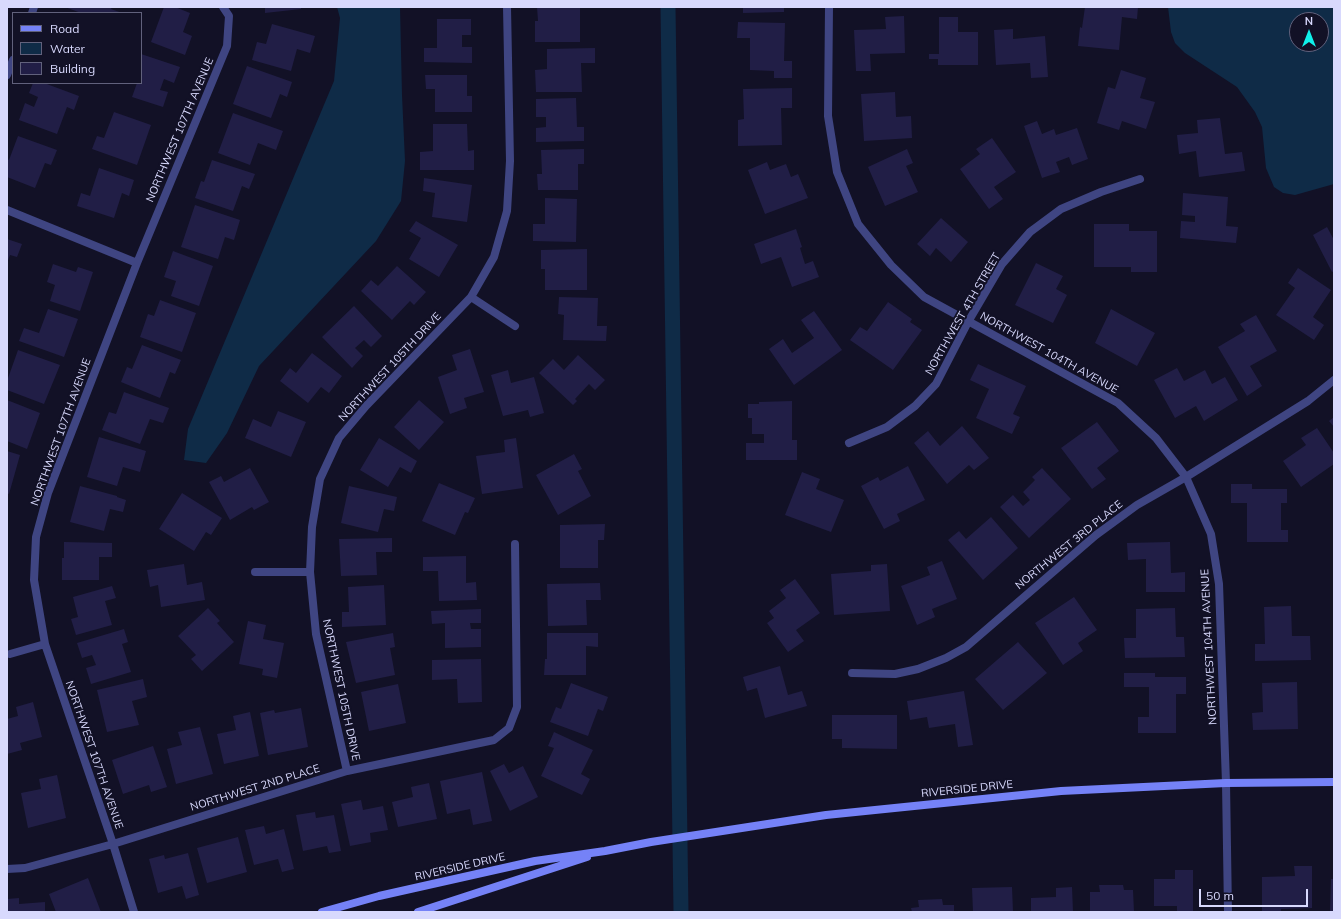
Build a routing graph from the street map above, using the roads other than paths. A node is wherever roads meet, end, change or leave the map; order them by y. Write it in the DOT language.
graph roads {
  1 [pos="223,7"];
  2 [pos="507,7"];
  3 [pos="829,7"];
  4 [pos="12,62"];
  5 [pos="7,75"];
  6 [pos="1140,179"];
  7 [pos="7,210"];
  8 [pos="137,263"];
  9 [pos="471,298"];
  10 [pos="968,322"];
  11 [pos="514,326"];
  12 [pos="1334,380"];
  13 [pos="849,443"];
  14 [pos="1186,477"];
  15 [pos="514,544"];
  16 [pos="255,572"];
  17 [pos="310,572"];
  18 [pos="45,644"];
  19 [pos="10,654"];
  20 [pos="852,673"];
  21 [pos="347,771"];
  22 [pos="1334,782"];
  23 [pos="1226,783"];
  24 [pos="113,844"];
  25 [pos="605,851"];
  26 [pos="7,869"];
  27 [pos="134,912"];
  28 [pos="322,912"];
  29 [pos="418,912"];
  30 [pos="1228,912"];
  1 -- 8 [label="street, NORTHWEST 107TH AVENUE"];
  2 -- 9 [label="street, NORTHWEST 105TH DRIVE"];
  3 -- 10 [label="street, NORTHWEST 104TH AVENUE"];
  4 -- 5 [label="street"];
  6 -- 10 [label="street, NORTHWEST 4TH STREET"];
  7 -- 8 [label="street"];
  8 -- 18 [label="street, NORTHWEST 107TH AVENUE"];
  9 -- 11 [label="street"];
  9 -- 17 [label="street, NORTHWEST 105TH DRIVE"];
  10 -- 13 [label="street, NORTHWEST 4TH STREET"];
  10 -- 14 [label="street, NORTHWEST 104TH AVENUE"];
  12 -- 14 [label="street, NORTHWEST 3RD PLACE"];
  14 -- 20 [label="street, NORTHWEST 3RD PLACE"];
  14 -- 23 [label="street, NORTHWEST 104TH AVENUE"];
  15 -- 21 [label="street, NORTHWEST 2ND PLACE"];
  16 -- 17 [label="street"];
  17 -- 21 [label="street, NORTHWEST 105TH DRIVE"];
  18 -- 19 [label="street"];
  18 -- 24 [label="street, NORTHWEST 107TH AVENUE"];
  21 -- 24 [label="street, NORTHWEST 2ND PLACE"];
  22 -- 23 [label="street, RIVERSIDE DRIVE"];
  23 -- 25 [label="street, RIVERSIDE DRIVE"];
  23 -- 30 [label="street, NORTHWEST 104TH AVENUE"];
  24 -- 26 [label="street, NORTHWEST 2ND PLACE"];
  24 -- 27 [label="street, NORTHWEST 107TH AVENUE"];
  25 -- 28 [label="street, RIVERSIDE DRIVE"];
  25 -- 29 [label="street, RIVERSIDE DRIVE"];
}
